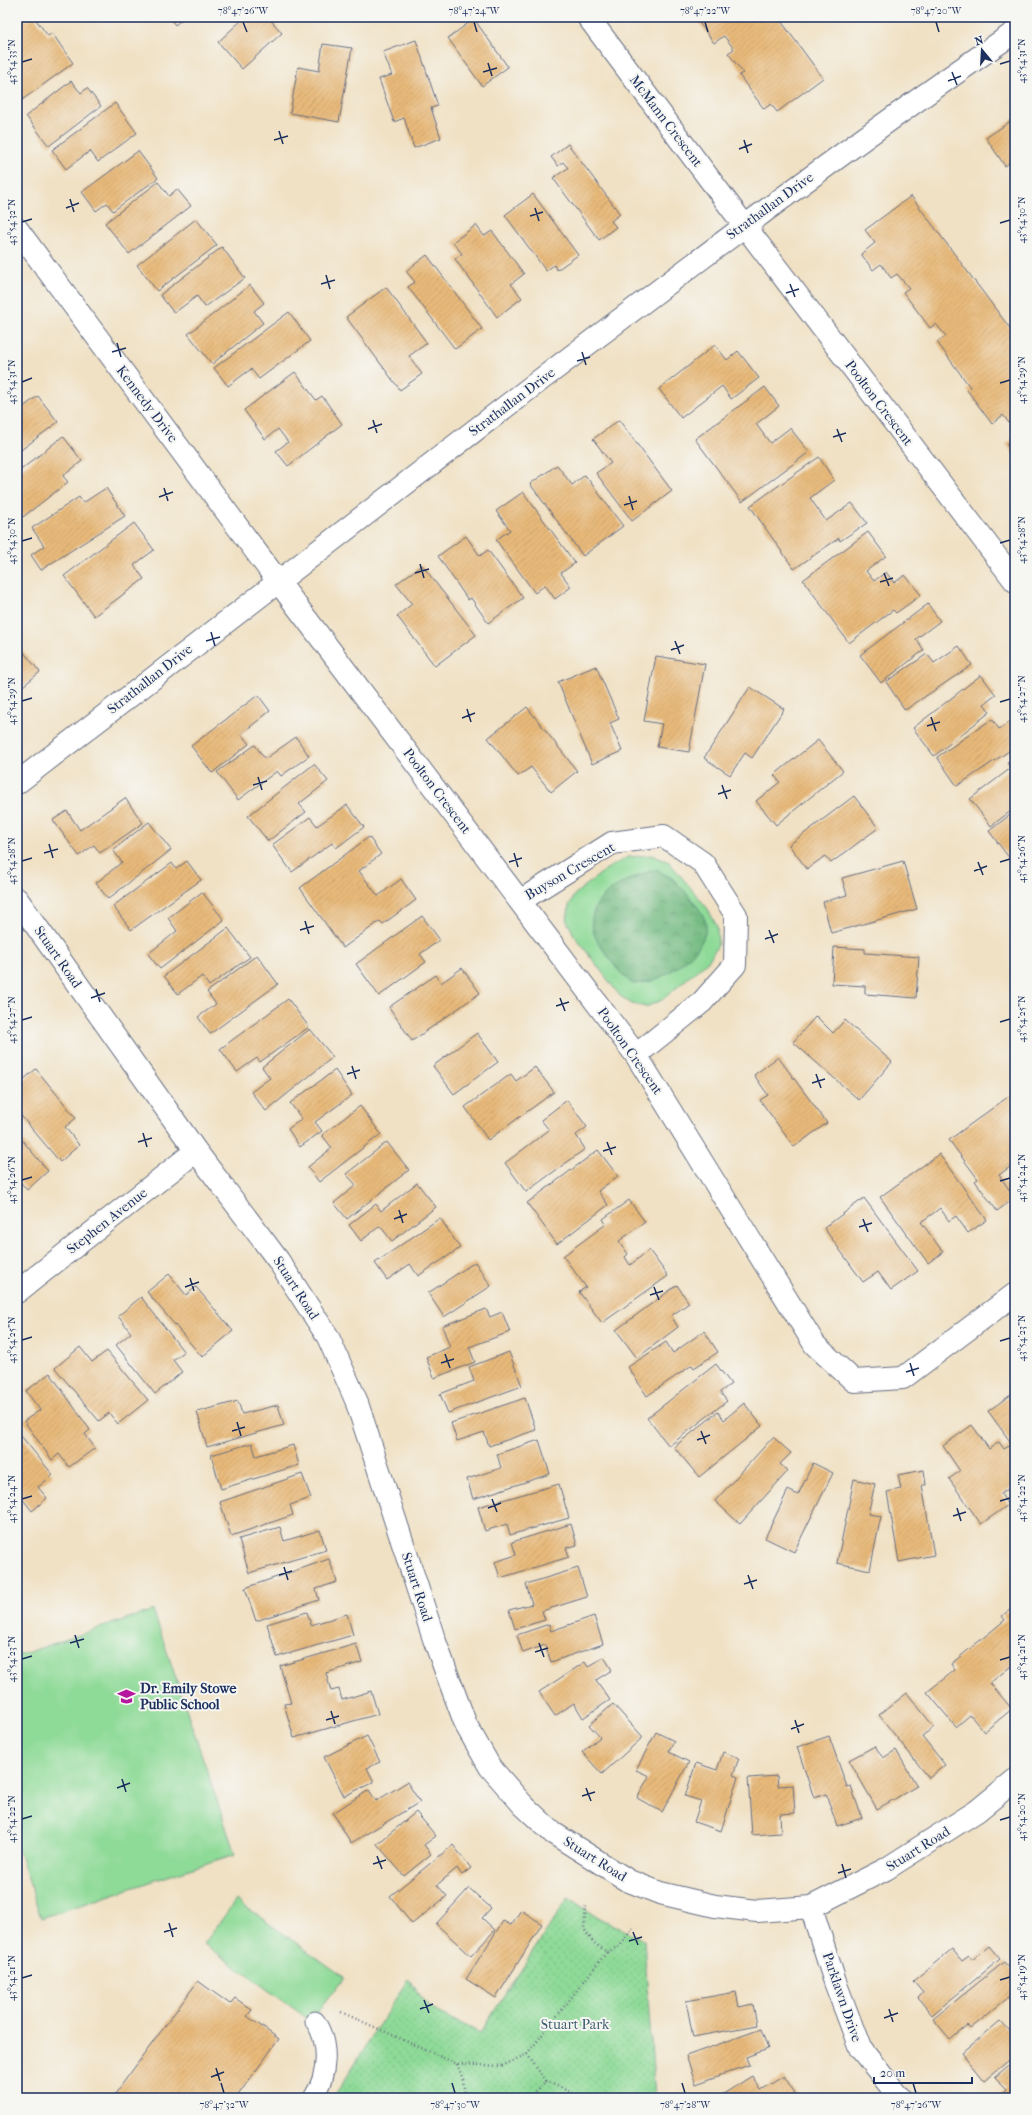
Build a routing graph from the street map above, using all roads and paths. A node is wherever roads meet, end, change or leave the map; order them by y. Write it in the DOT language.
graph roads {
  1 [pos="588,17"];
  2 [pos="1015,32"];
  3 [pos="744,225"];
  4 [pos="17,229"];
  5 [pos="277,580"];
  6 [pos="1015,582"];
  7 [pos="17,783"];
  8 [pos="17,899"];
  9 [pos="520,901"];
  10 [pos="636,1055"];
  11 [pos="196,1151"];
  12 [pos="17,1292"];
  13 [pos="1015,1294"];
  14 [pos="1015,1780"];
  15 [pos="586,1906"];
  16 [pos="811,1907"];
  17 [pos="633,1928"];
  18 [pos="607,1952"];
  19 [pos="315,2021"];
  20 [pos="527,2054"];
  21 [pos="457,2064"];
  22 [pos="546,2081"];
  23 [pos="313,2098"];
  24 [pos="465,2098"];
  25 [pos="529,2098"];
  26 [pos="583,2098"];
  27 [pos="900,2098"];
  1 -- 3 [label="street, McMann Crescent"];
  2 -- 3 [label="street, Strathallan Drive"];
  3 -- 5 [label="street, Strathallan Drive"];
  3 -- 6 [label="street, Poolton Crescent"];
  4 -- 5 [label="street, Kennedy Drive"];
  5 -- 7 [label="street, Strathallan Drive"];
  5 -- 9 [label="street, Poolton Crescent"];
  8 -- 11 [label="street, Stuart Road"];
  9 -- 10 [label="street, Poolton Crescent"];
  9 -- 10 [label="street, Buyson Crescent"];
  10 -- 13 [label="street, Poolton Crescent"];
  11 -- 12 [label="street, Stephen Avenue"];
  11 -- 16 [label="street, Stuart Road"];
  14 -- 16 [label="street, Stuart Road"];
  15 -- 18 [label="path"];
  16 -- 27 [label="street, Parklawn Drive"];
  17 -- 18 [label="path"];
  18 -- 20 [label="path"];
  19 -- 21 [label="path"];
  19 -- 23 [label="lane"];
  20 -- 21 [label="path"];
  20 -- 22 [label="path"];
  21 -- 24 [label="path"];
  22 -- 25 [label="path"];
  22 -- 26 [label="path"];
}
